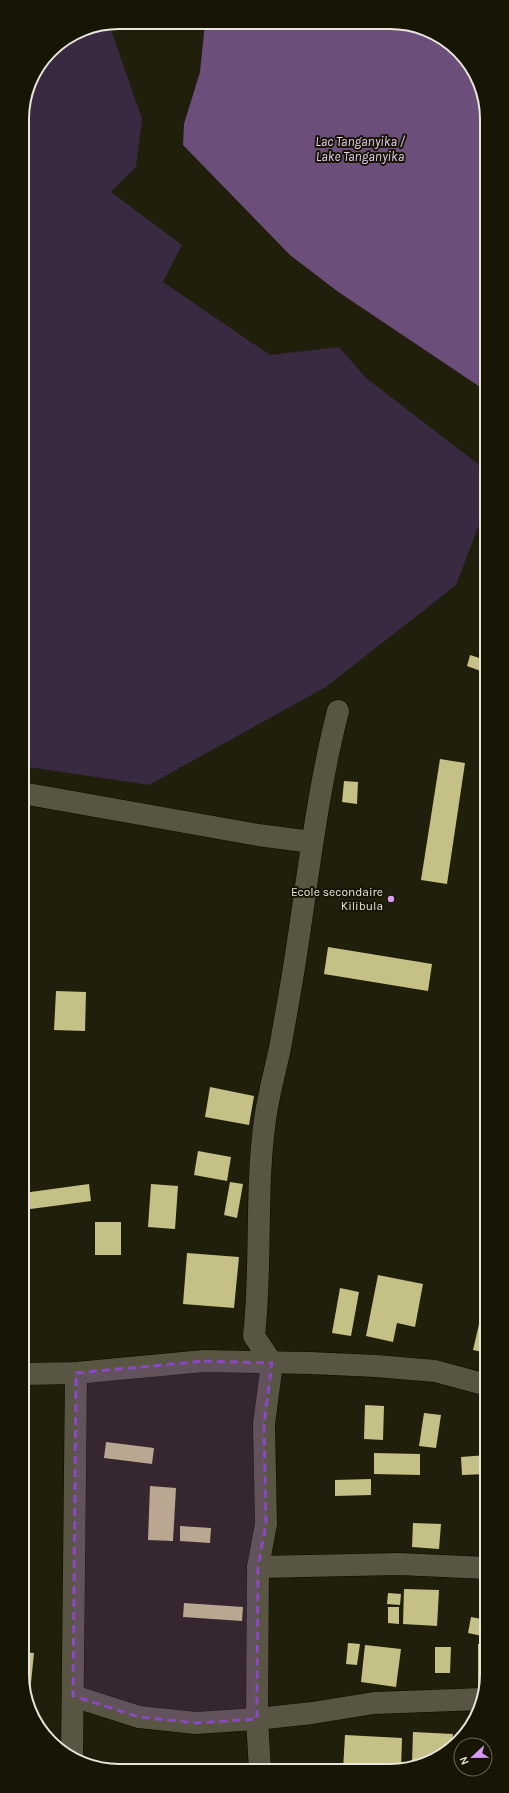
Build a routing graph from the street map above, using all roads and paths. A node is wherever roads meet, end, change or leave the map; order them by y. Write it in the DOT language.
graph roads {
  1 [pos="338,711"];
  2 [pos="29,794"];
  3 [pos="312,842"];
  4 [pos="272,1363"];
  5 [pos="76,1373"];
  6 [pos="29,1374"];
  7 [pos="480,1382"];
  8 [pos="258,1567"];
  9 [pos="480,1568"];
  10 [pos="72,1696"];
  11 [pos="476,1700"];
  12 [pos="257,1720"];
  13 [pos="72,1751"];
  14 [pos="260,1764"];
  1 -- 3 [label="street"];
  2 -- 3 [label="street"];
  3 -- 4 [label="street"];
  4 -- 5 [label="street"];
  4 -- 7 [label="street"];
  4 -- 8 [label="street"];
  5 -- 6 [label="street"];
  5 -- 10 [label="street"];
  8 -- 9 [label="street"];
  8 -- 12 [label="street"];
  10 -- 12 [label="street"];
  10 -- 13 [label="street"];
  11 -- 12 [label="street"];
  12 -- 14 [label="street"];
}
